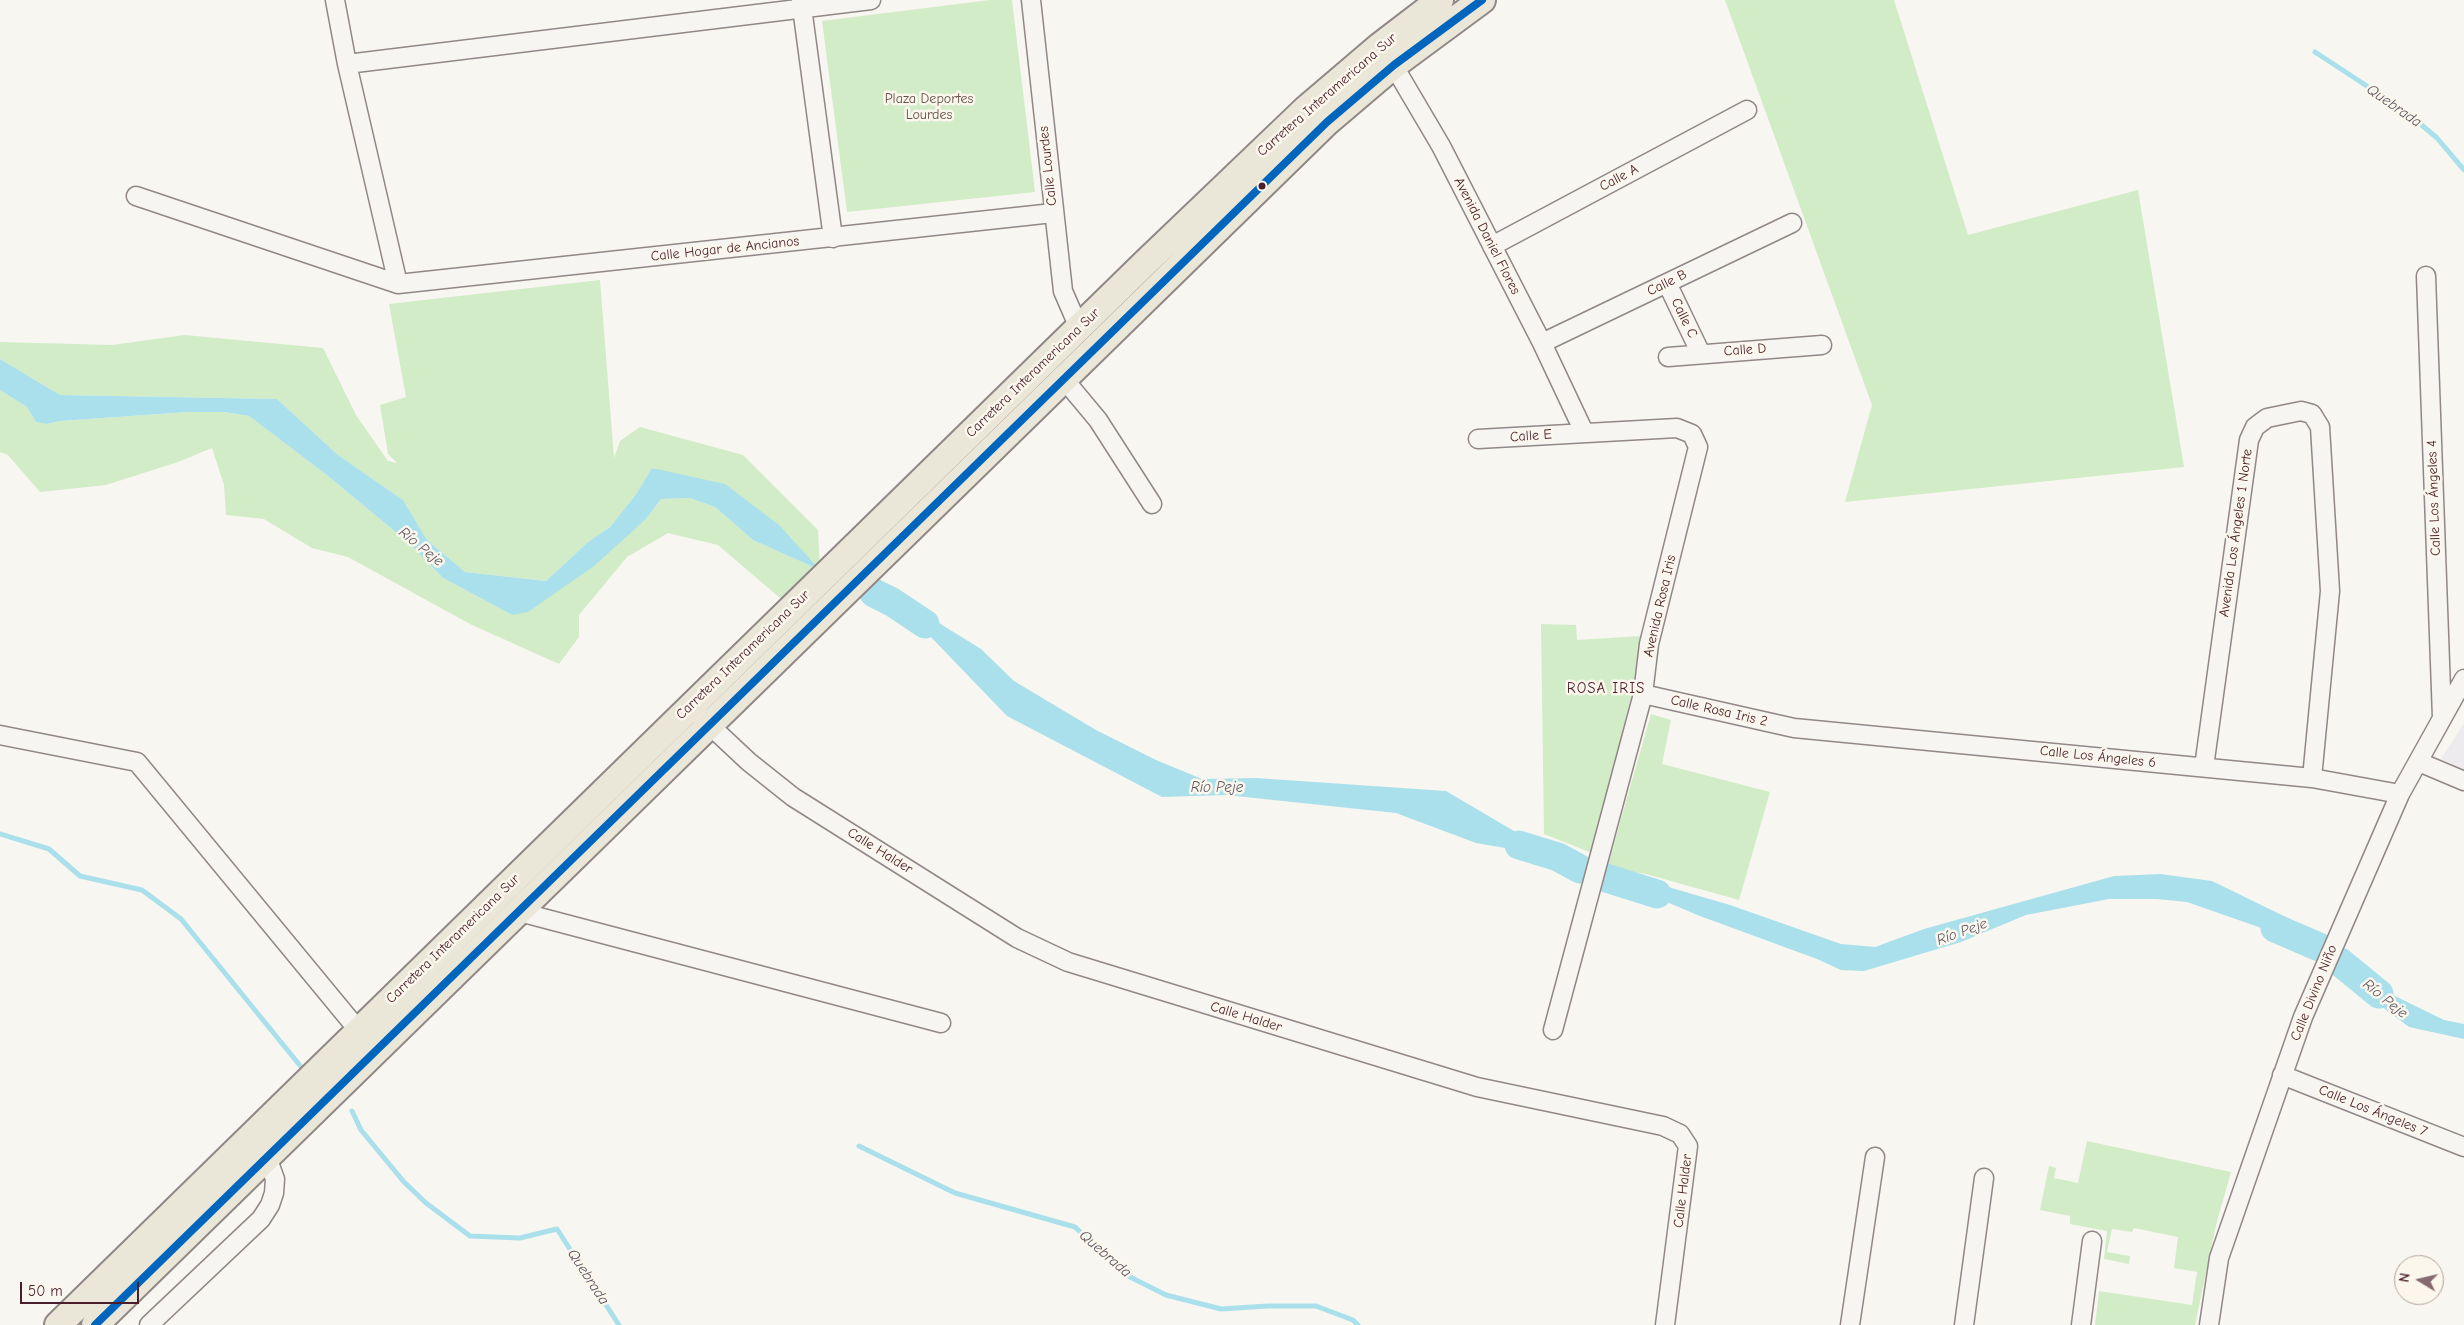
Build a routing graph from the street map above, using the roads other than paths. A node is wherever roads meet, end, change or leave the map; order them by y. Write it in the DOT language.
graph roads {
  1 [pos="335,0"];
  2 [pos="871,0"];
  3 [pos="1031,0"];
  4 [pos="1440,0"];
  5 [pos="1482,0"];
  6 [pos="801,4"];
  7 [pos="1387,56"];
  8 [pos="347,64"];
  9 [pos="1747,110"];
  10 [pos="136,196"];
  11 [pos="1053,213"];
  12 [pos="1792,223"];
  13 [pos="833,238"];
  14 [pos="1492,246"];
  15 [pos="2426,276"];
  16 [pos="1667,283"];
  17 [pos="398,284"];
  18 [pos="1141,302"];
  19 [pos="1079,328"];
  20 [pos="1542,343"];
  21 [pos="1822,345"];
  22 [pos="1702,354"];
  23 [pos="1668,357"];
  24 [pos="1063,378"];
  25 [pos="1029,412"];
  26 [pos="1584,432"];
  27 [pos="1478,439"];
  28 [pos="1152,504"];
  29 [pos="2464,679"];
  30 [pos="1643,694"];
  31 [pos="689,708"];
  32 [pos="2442,720"];
  33 [pos="710,724"];
  34 [pos="1794,728"];
  35 [pos="0,735"];
  36 [pos="2419,762"];
  37 [pos="2204,767"];
  38 [pos="2312,778"];
  39 [pos="2464,781"];
  40 [pos="2400,794"];
  41 [pos="516,912"];
  42 [pos="941,1023"];
  43 [pos="1553,1030"];
  44 [pos="359,1031"];
  45 [pos="2282,1075"];
  46 [pos="2464,1147"];
  47 [pos="268,1157"];
  48 [pos="1875,1157"];
  49 [pos="1984,1178"];
  50 [pos="2092,1241"];
  51 [pos="58,1325"];
  52 [pos="95,1325"];
  53 [pos="150,1325"];
  54 [pos="1665,1325"];
  55 [pos="1850,1325"];
  56 [pos="1964,1325"];
  57 [pos="2081,1325"];
  58 [pos="2209,1325"];
  1 -- 8 [label="street"];
  2 -- 6 [label="street"];
  3 -- 11 [label="street, Calle Lourdes"];
  4 -- 7 [label="highway, Carretera Interamericana Sur"];
  5 -- 7 [label="highway, Carretera Interamericana Sur"];
  6 -- 8 [label="street"];
  6 -- 13 [label="street"];
  7 -- 14 [label="street, Avenida Daniel Flores"];
  7 -- 18 [label="highway, Carretera Interamericana Sur"];
  7 -- 19 [label="highway, Carretera Interamericana Sur"];
  8 -- 17 [label="street"];
  9 -- 14 [label="street, Calle A"];
  10 -- 17 [label="street"];
  11 -- 13 [label="street, Calle Hogar de Ancianos"];
  11 -- 19 [label="street, Calle Lourdes"];
  12 -- 16 [label="street, Calle B"];
  13 -- 17 [label="street, Calle Hogar de Ancianos"];
  14 -- 20 [label="street, Avenida Daniel Flores"];
  15 -- 32 [label="street, Calle Los Ángeles 4"];
  16 -- 20 [label="street, Calle B"];
  16 -- 22 [label="street, Calle C"];
  18 -- 19 [label="street"];
  18 -- 24 [label="highway, Carretera Interamericana Sur"];
  19 -- 25 [label="street"];
  19 -- 31 [label="highway, Carretera Interamericana Sur"];
  20 -- 26 [label="street, Avenida Daniel Flores"];
  21 -- 22 [label="street, Calle D"];
  22 -- 23 [label="street, Calle D"];
  24 -- 25 [label="highway, Carretera Interamericana Sur"];
  24 -- 28 [label="street"];
  25 -- 33 [label="highway, Carretera Interamericana Sur"];
  26 -- 27 [label="street, Calle E"];
  26 -- 30 [label="street, Avenida Rosa Iris"];
  29 -- 32 [label="street, Calle Divino Niño"];
  30 -- 34 [label="street, Calle Rosa Iris 2"];
  30 -- 43 [label="street, Avenida Rosa Iris"];
  31 -- 33 [label="street, Calle Halder"];
  31 -- 44 [label="highway, Carretera Interamericana Sur"];
  32 -- 36 [label="street, Calle Divino Niño"];
  33 -- 41 [label="highway, Carretera Interamericana Sur"];
  33 -- 54 [label="street, Calle Halder"];
  34 -- 37 [label="street, Calle Los Ángeles 6"];
  35 -- 44 [label="street"];
  36 -- 39 [label="street"];
  36 -- 40 [label="street, Calle Divino Niño"];
  37 -- 38 [label="street, Calle Los Ángeles 6"];
  37 -- 38 [label="street, Avenida Los Ángeles 1 Norte"];
  38 -- 40 [label="street, Calle Los Ángeles 6"];
  40 -- 45 [label="street, Calle Divino Niño"];
  41 -- 42 [label="street"];
  41 -- 47 [label="highway, Carretera Interamericana Sur"];
  44 -- 51 [label="highway, Carretera Interamericana Sur"];
  45 -- 46 [label="street, Calle Los Ángeles 7"];
  45 -- 58 [label="street, Calle Divino Niño"];
  47 -- 52 [label="highway, Carretera Interamericana Sur"];
  47 -- 53 [label="street"];
  48 -- 55 [label="street"];
  49 -- 56 [label="street"];
  50 -- 57 [label="street"];
}
